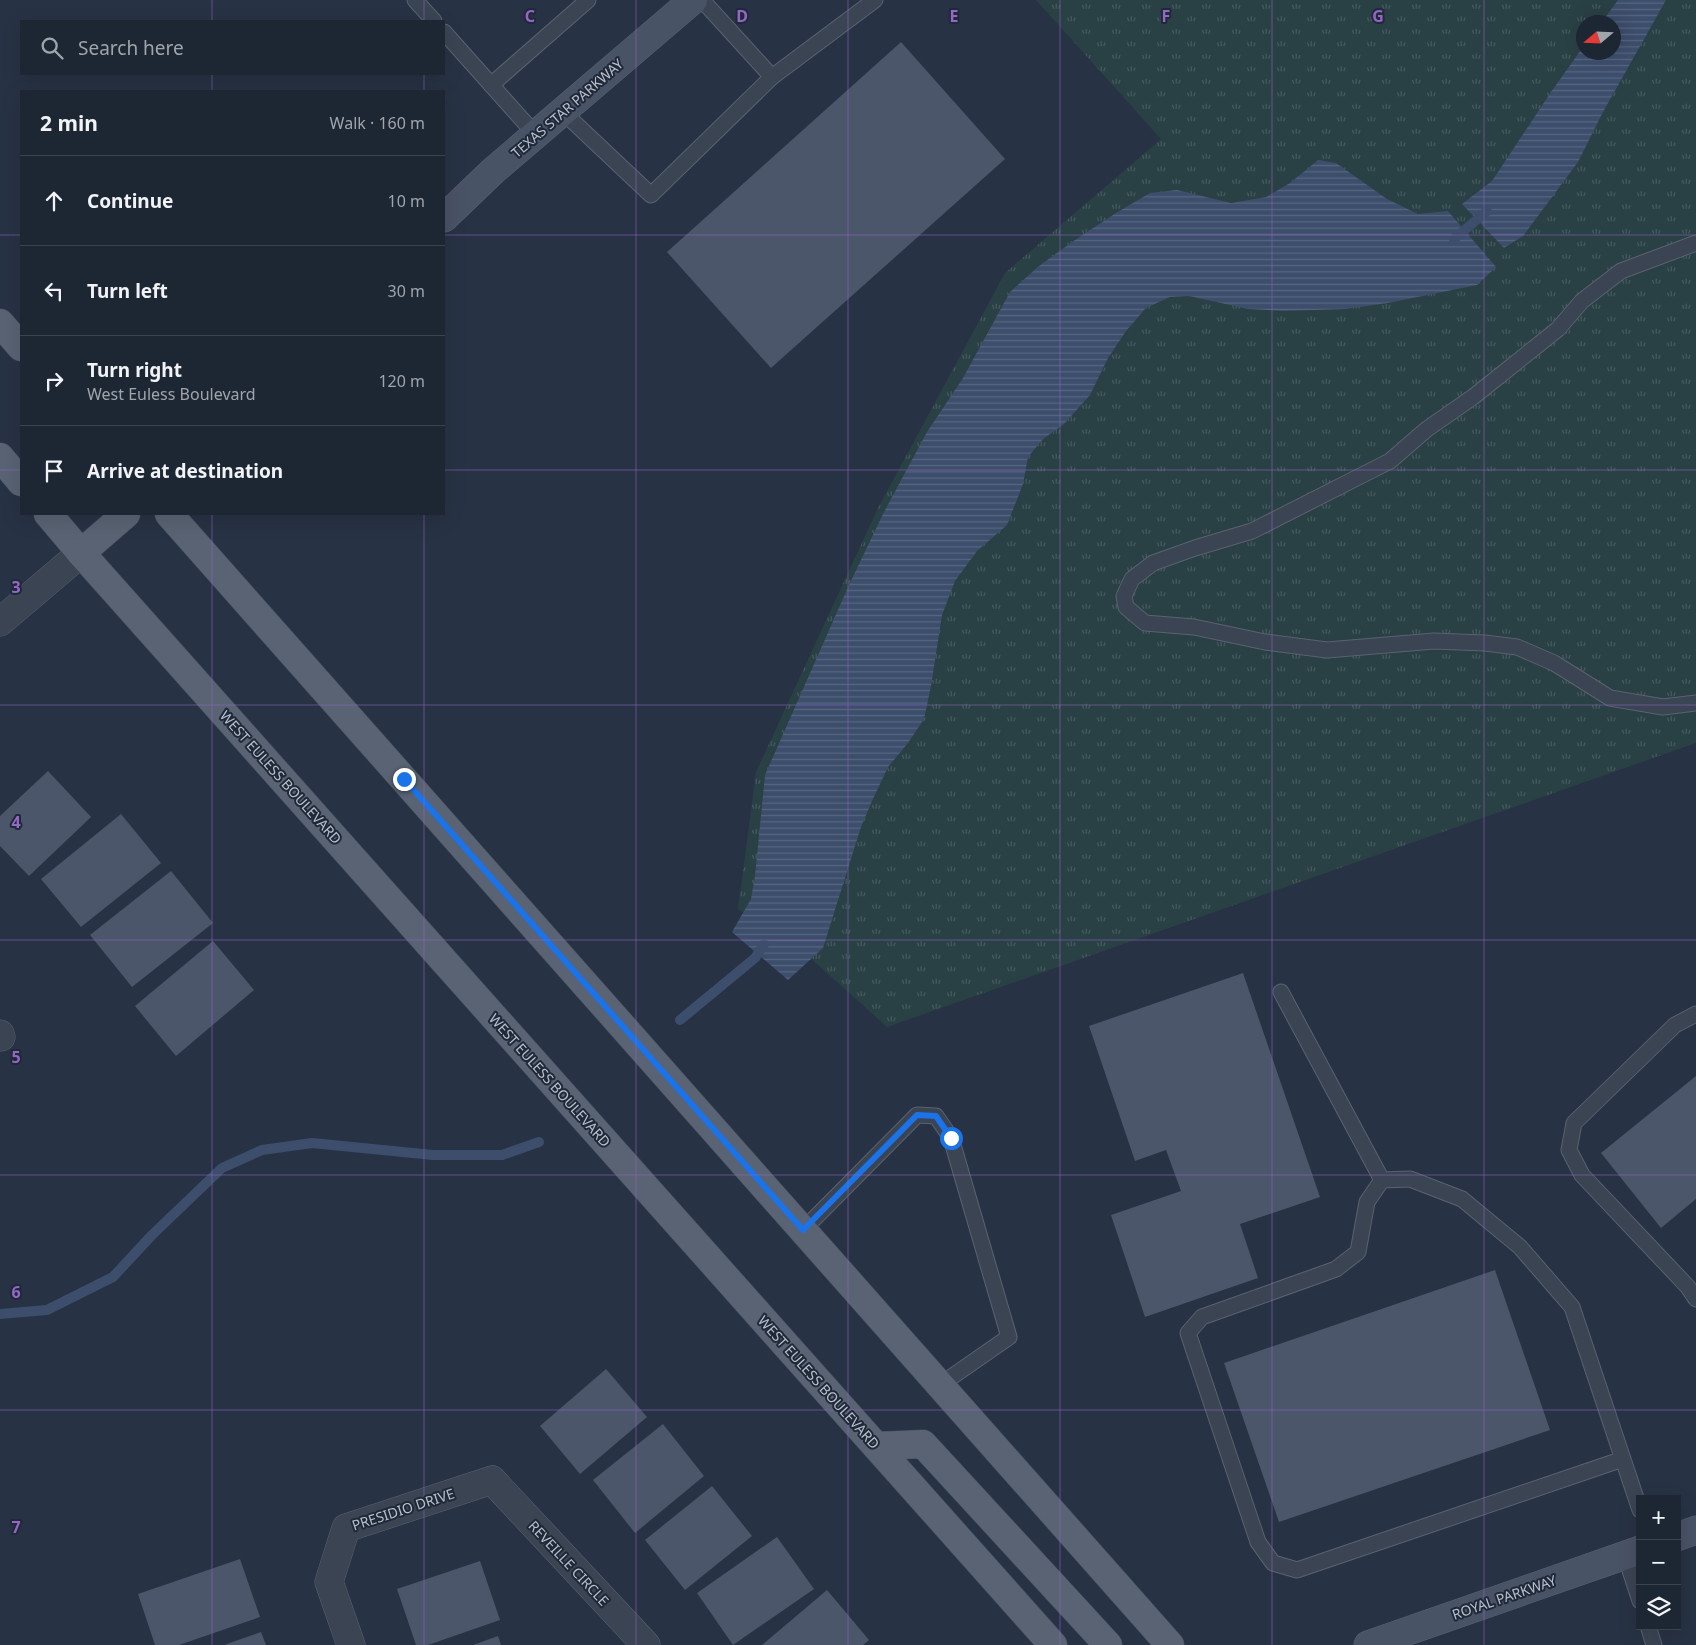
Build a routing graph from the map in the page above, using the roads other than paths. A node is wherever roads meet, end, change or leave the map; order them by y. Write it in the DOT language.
graph roads {
  1 [pos="415,0"];
  2 [pos="588,0"];
  3 [pos="693,0"];
  4 [pos="702,0"];
  5 [pos="875,0"];
  6 [pos="433,20"];
  7 [pos="445,33"];
  8 [pos="772,77"];
  9 [pos="491,85"];
  10 [pos="562,112"];
  11 [pos="536,135"];
  12 [pos="445,217"];
  13 [pos="1696,243"];
  14 [pos="0,323"];
  15 [pos="20,346"];
  16 [pos="0,457"];
  17 [pos="20,481"];
  18 [pos="49,515"];
  19 [pos="125,515"];
  20 [pos="171,515"];
  21 [pos="81,553"];
  22 [pos="0,622"];
  23 [pos="1696,703"];
  24 [pos="1282,992"];
  25 [pos="1696,1014"];
  26 [pos="1382,1180"];
  27 [pos="803,1230"];
  28 [pos="1693,1288"];
  29 [pos="940,1385"];
  30 [pos="876,1446"];
  31 [pos="1623,1459"];
  32 [pos="492,1480"];
  33 [pos="1636,1498"];
  34 [pos="1696,1530"];
  35 [pos="1681,1536"];
  36 [pos="1632,1552"];
  37 [pos="1637,1585"];
  38 [pos="1649,1630"];
  39 [pos="352,1645"];
  40 [pos="646,1645"];
  41 [pos="1053,1645"];
  42 [pos="1108,1645"];
  43 [pos="1170,1645"];
  44 [pos="1368,1645"];
  45 [pos="1654,1645"];
  1 -- 6 [label="lane"];
  2 -- 9 [label="lane"];
  3 -- 10 [label="street, TEXAS STAR PARKWAY"];
  4 -- 8 [label="lane"];
  5 -- 8 [label="lane"];
  7 -- 9 [label="lane"];
  8 -- 10 [label="lane"];
  9 -- 11 [label="lane"];
  10 -- 11 [label="street, TEXAS STAR PARKWAY"];
  11 -- 12 [label="street, TEXAS STAR PARKWAY"];
  13 -- 23 [label="lane"];
  14 -- 15 [label="main road"];
  16 -- 17 [label="main road"];
  18 -- 21 [label="main road, WEST EULESS BOULEVARD"];
  19 -- 21 [label="main road"];
  20 -- 27 [label="main road"];
  21 -- 22 [label="street"];
  21 -- 30 [label="main road, WEST EULESS BOULEVARD"];
  24 -- 26 [label="lane"];
  25 -- 28 [label="lane"];
  26 -- 31 [label="lane"];
  26 -- 31 [label="lane"];
  27 -- 29 [label="main road"];
  27 -- 29 [label="lane"];
  29 -- 43 [label="main road"];
  30 -- 41 [label="main road, WEST EULESS BOULEVARD"];
  30 -- 42 [label="main road"];
  31 -- 33 [label="lane"];
  32 -- 39 [label="street, PRESIDIO DRIVE"];
  32 -- 40 [label="street, REVEILLE CIRCLE"];
  34 -- 35 [label="street"];
  36 -- 37 [label="lane"];
  36 -- 44 [label="street, ROYAL PARKWAY"];
  38 -- 45 [label="lane"];
}
